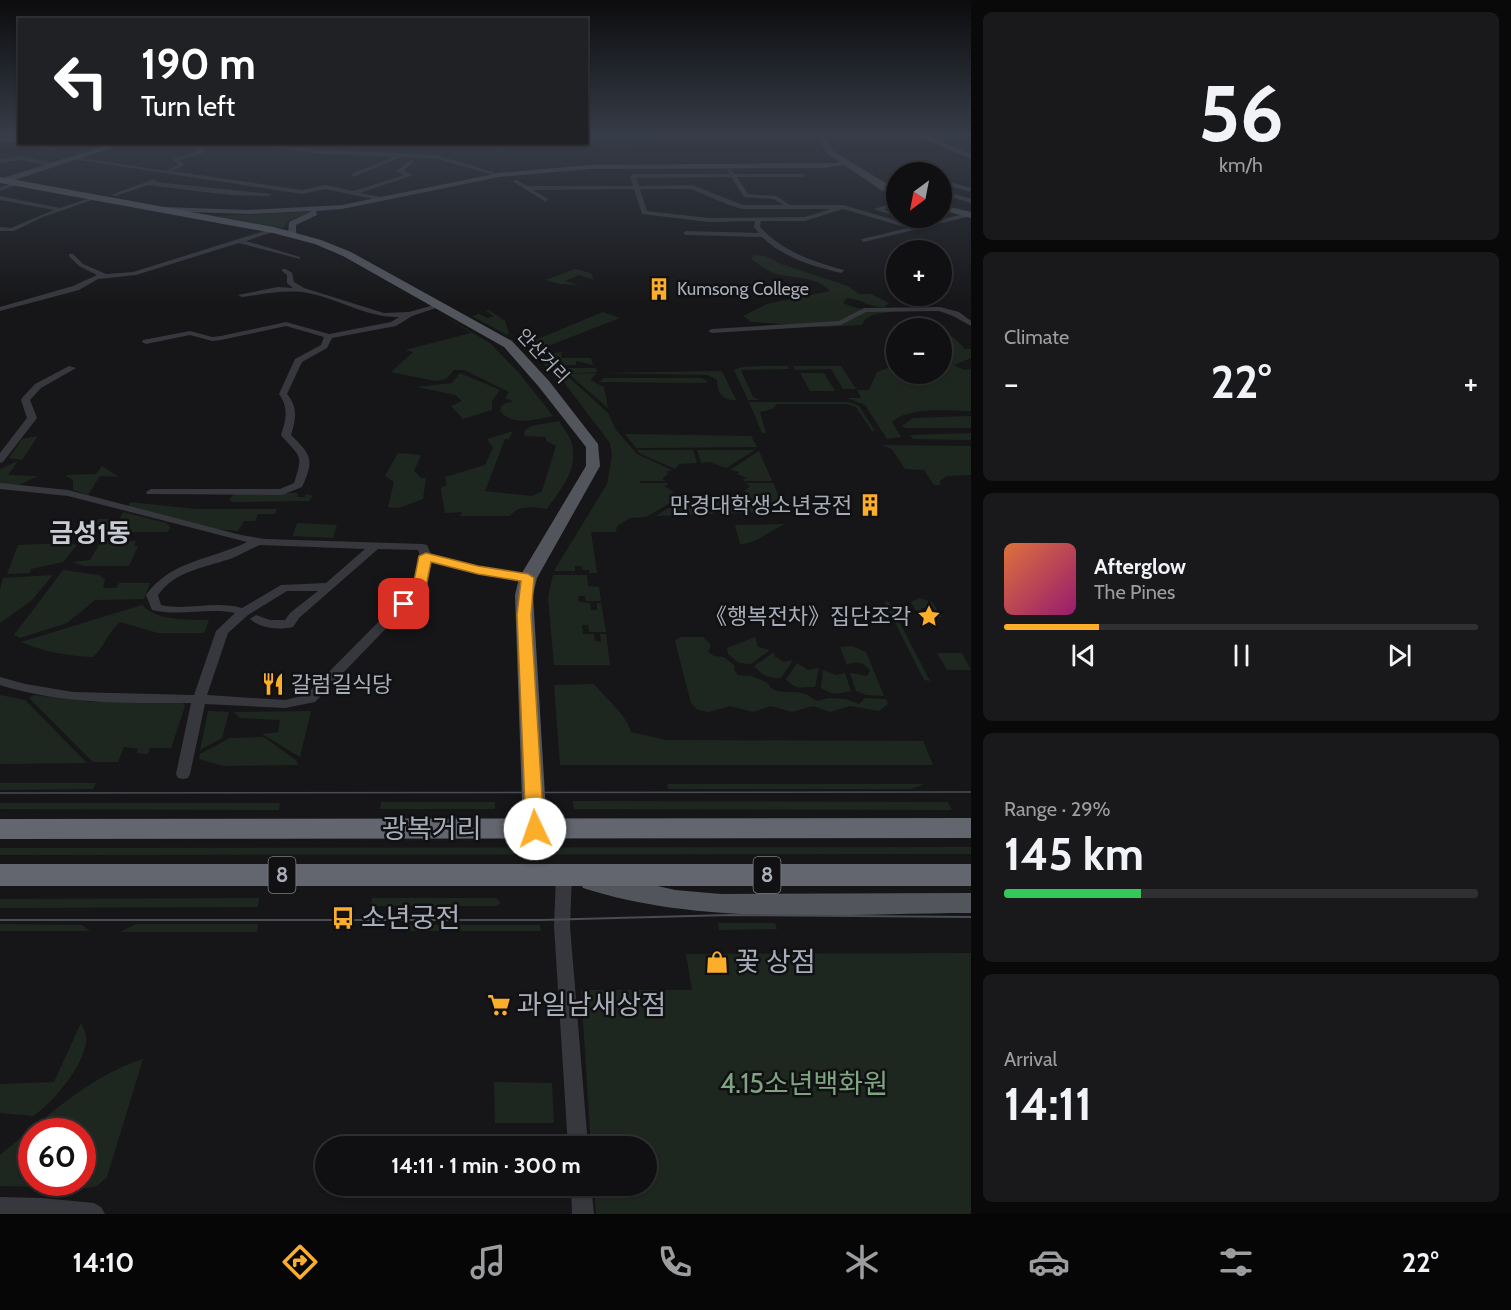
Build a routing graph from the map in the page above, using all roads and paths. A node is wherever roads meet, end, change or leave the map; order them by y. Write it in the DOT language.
graph roads {
  1 [pos="68,193"];
  2 [pos="120,193"];
  3 [pos="227,193"];
  4 [pos="256,193"];
  5 [pos="308,193"];
  6 [pos="337,193"];
  7 [pos="358,193"];
  8 [pos="414,193"];
  9 [pos="534,193"];
  10 [pos="637,193"];
  11 [pos="706,193"];
  12 [pos="744,193"];
  13 [pos="114,195"];
  14 [pos="282,195"];
  15 [pos="952,195"];
  16 [pos="329,196"];
  17 [pos="0,198"];
  18 [pos="95,198"];
  19 [pos="383,199"];
  20 [pos="546,200"];
  21 [pos="971,201"];
  22 [pos="343,202"];
  23 [pos="788,206"];
  24 [pos="839,207"];
  25 [pos="886,207"];
  26 [pos="158,209"];
  27 [pos="61,210"];
  28 [pos="952,210"];
  29 [pos="886,212"];
  30 [pos="970,214"];
  31 [pos="759,219"];
  32 [pos="886,219"];
  33 [pos="952,219"];
  34 [pos="916,228"];
  35 [pos="0,229"];
  36 [pos="274,230"];
  37 [pos="686,232"];
  38 [pos="292,235"];
  39 [pos="763,235"];
  40 [pos="864,240"];
  41 [pos="239,241"];
  42 [pos="71,255"];
  43 [pos="298,258"];
  44 [pos="284,270"];
  45 [pos="840,271"];
  46 [pos="103,275"];
  47 [pos="302,290"];
  48 [pos="242,296"];
  49 [pos="441,305"];
  50 [pos="0,309"];
  51 [pos="409,314"];
  52 [pos="971,324"];
  53 [pos="712,331"];
  54 [pos="329,336"];
  55 [pos="146,342"];
  56 [pos="72,368"];
  57 [pos="0,460"];
  58 [pos="0,486"];
  59 [pos="151,492"];
  60 [pos="260,541"];
  61 [pos="376,546"];
  62 [pos="426,556"];
  63 [pos="528,578"];
  64 [pos="329,587"];
  65 [pos="244,612"];
  66 [pos="256,619"];
  67 [pos="0,681"];
  68 [pos="199,699"];
  69 [pos="183,774"];
  70 [pos="971,828"];
  71 [pos="0,829"];
  72 [pos="535,829"];
  73 [pos="0,875"];
  74 [pos="564,875"];
  75 [pos="971,875"];
  76 [pos="971,903"];
  77 [pos="577,1136"];
  78 [pos="582,1196"];
  79 [pos="0,1208"];
  80 [pos="37,1212"];
  81 [pos="94,1214"];
  82 [pos="583,1214"];
  1 -- 18 [label="main road, 안산거리"];
  2 -- 13 [label="street"];
  3 -- 4 [label="street"];
  4 -- 14 [label="street"];
  5 -- 16 [label="street"];
  6 -- 16 [label="street"];
  7 -- 19 [label="street"];
  8 -- 19 [label="main road"];
  9 -- 20 [label="street"];
  10 -- 31 [label="street"];
  11 -- 23 [label="street"];
  12 -- 23 [label="street"];
  15 -- 21 [label="street"];
  16 -- 22 [label="street"];
  17 -- 27 [label="street"];
  18 -- 26 [label="main road, 안산거리"];
  18 -- 27 [label="street"];
  19 -- 22 [label="main road"];
  22 -- 26 [label="main road"];
  22 -- 38 [label="main road"];
  23 -- 24 [label="street"];
  24 -- 31 [label="street"];
  24 -- 32 [label="street"];
  25 -- 29 [label="street"];
  26 -- 36 [label="main road, 안산거리"];
  27 -- 35 [label="street"];
  28 -- 30 [label="main road"];
  30 -- 33 [label="street"];
  31 -- 39 [label="street"];
  34 -- 40 [label="street"];
  36 -- 38 [label="main road, 안산거리"];
  36 -- 41 [label="street"];
  37 -- 39 [label="street"];
  38 -- 49 [label="main road, 안산거리"];
  39 -- 45 [label="street"];
  41 -- 43 [label="street"];
  41 -- 46 [label="street"];
  42 -- 46 [label="street"];
  44 -- 47 [label="street"];
  46 -- 50 [label="street"];
  47 -- 48 [label="street"];
  47 -- 51 [label="street"];
  49 -- 51 [label="street"];
  49 -- 63 [label="main road, 안산거리"];
  51 -- 54 [label="street"];
  52 -- 53 [label="street"];
  54 -- 55 [label="street"];
  54 -- 59 [label="street"];
  56 -- 57 [label="street"];
  58 -- 60 [label="street"];
  60 -- 61 [label="street"];
  60 -- 65 [label="street"];
  61 -- 62 [label="street"];
  61 -- 64 [label="street"];
  62 -- 63 [label="street"];
  62 -- 68 [label="street"];
  63 -- 72 [label="main road, 안산거리"];
  64 -- 65 [label="street"];
  64 -- 66 [label="street"];
  65 -- 68 [label="street"];
  67 -- 68 [label="street"];
  68 -- 69 [label="street"];
  70 -- 72 [label="highway, 광복거리 / 8"];
  71 -- 72 [label="highway, 광복거리 / 8"];
  73 -- 74 [label="highway, 광복거리 / 8"];
  74 -- 75 [label="highway, 광복거리 / 8"];
  74 -- 76 [label="main road"];
  74 -- 77 [label="street"];
  78 -- 82 [label="street"];
  79 -- 80 [label="street"];
  80 -- 81 [label="street"];
}
